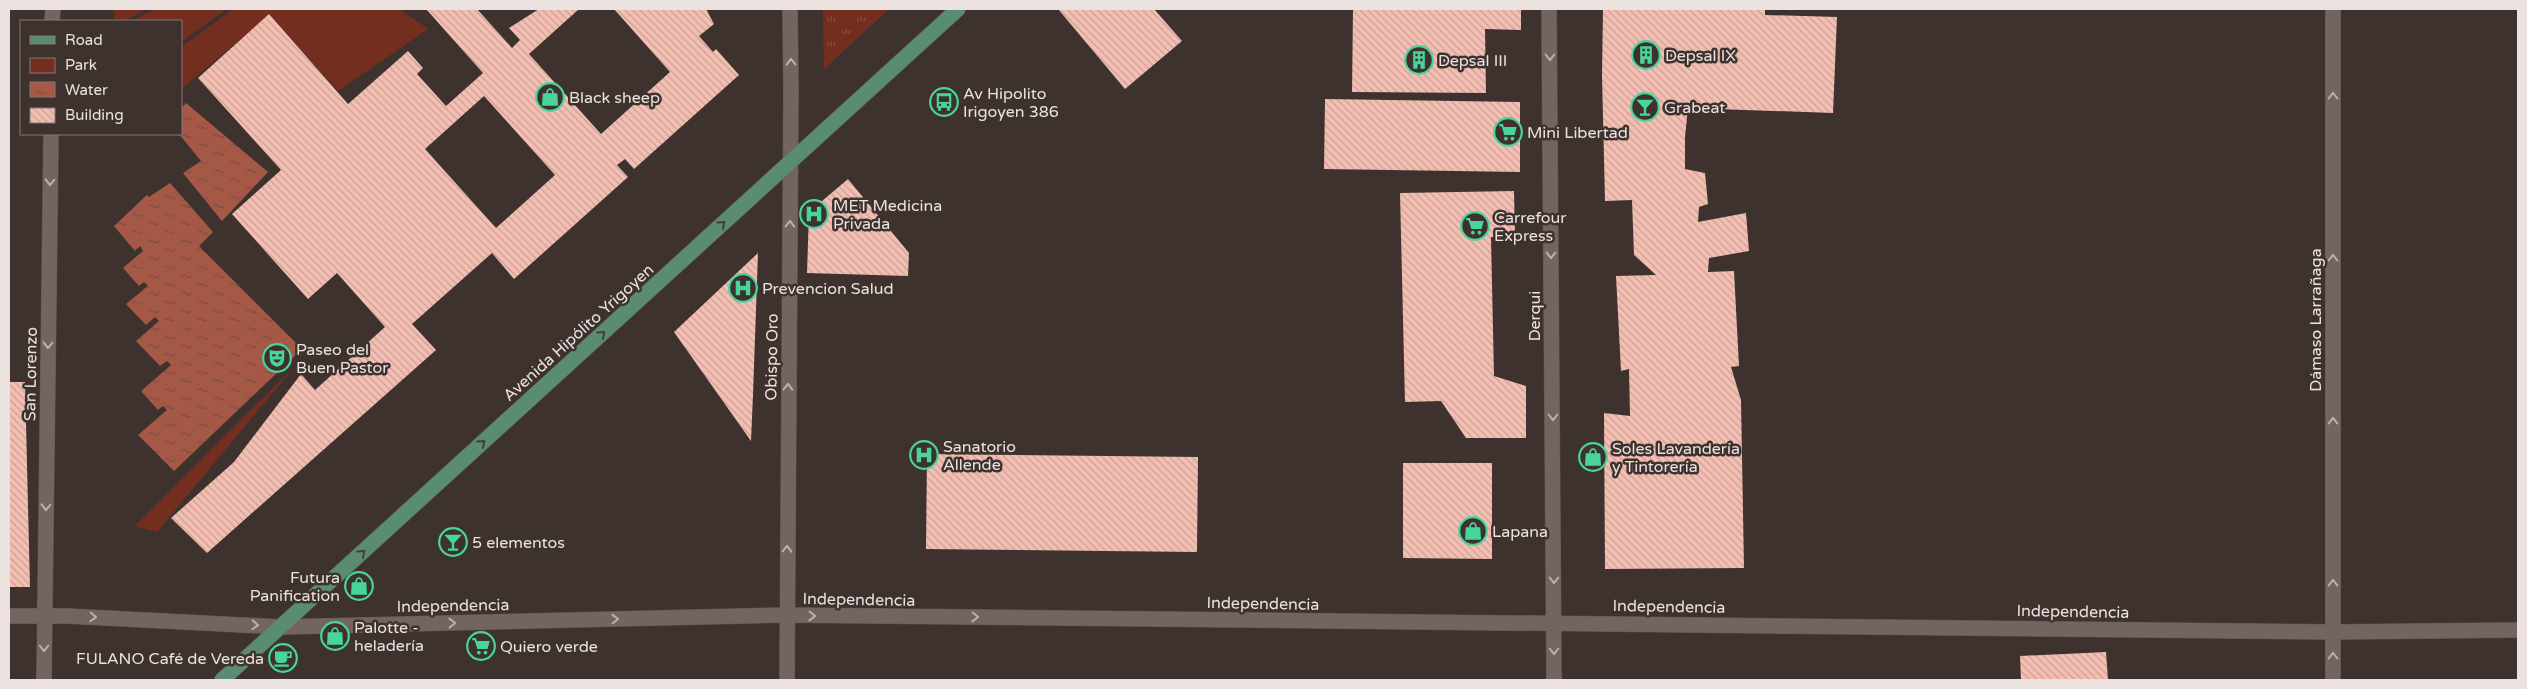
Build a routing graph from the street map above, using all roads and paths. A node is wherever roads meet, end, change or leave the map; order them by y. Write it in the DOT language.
graph roads {
  1 [pos="790,9"];
  2 [pos="958,9"];
  3 [pos="1549,9"];
  4 [pos="2333,9"];
  5 [pos="51,135"];
  6 [pos="791,162"];
  7 [pos="786,615"];
  8 [pos="9,616"];
  9 [pos="44,616"];
  10 [pos="1554,622"];
  11 [pos="281,627"];
  12 [pos="2518,630"];
  13 [pos="2333,632"];
  14 [pos="44,680"];
  15 [pos="222,680"];
  16 [pos="787,680"];
  17 [pos="1554,680"];
  18 [pos="2333,680"];
  6 -- 1 [label="street, Obispo Oro, one-way"];
  2 -- 6 [label="main road, Avenida Hipólito Yrigoyen"];
  3 -- 10 [label="street, Derqui, one-way"];
  13 -- 4 [label="street, Dámaso Larrañaga, one-way"];
  5 -- 9 [label="street, San Lorenzo, one-way"];
  7 -- 6 [label="street, Obispo Oro, one-way"];
  11 -- 6 [label="main road, Avenida Hipólito Yrigoyen, one-way"];
  7 -- 10 [label="street, Independencia, one-way"];
  11 -- 7 [label="street, Independencia, one-way"];
  7 -- 16 [label="street, Obispo Oro"];
  8 -- 9 [label="street, Independencia"];
  9 -- 11 [label="street, Independencia, one-way"];
  9 -- 14 [label="street, San Lorenzo, one-way"];
  10 -- 13 [label="street, Independencia"];
  10 -- 17 [label="street, Derqui, one-way"];
  11 -- 15 [label="main road, Avenida Hipólito Yrigoyen"];
  12 -- 13 [label="street, Independencia"];
  18 -- 13 [label="street, Dámaso Larrañaga, one-way"];
}
